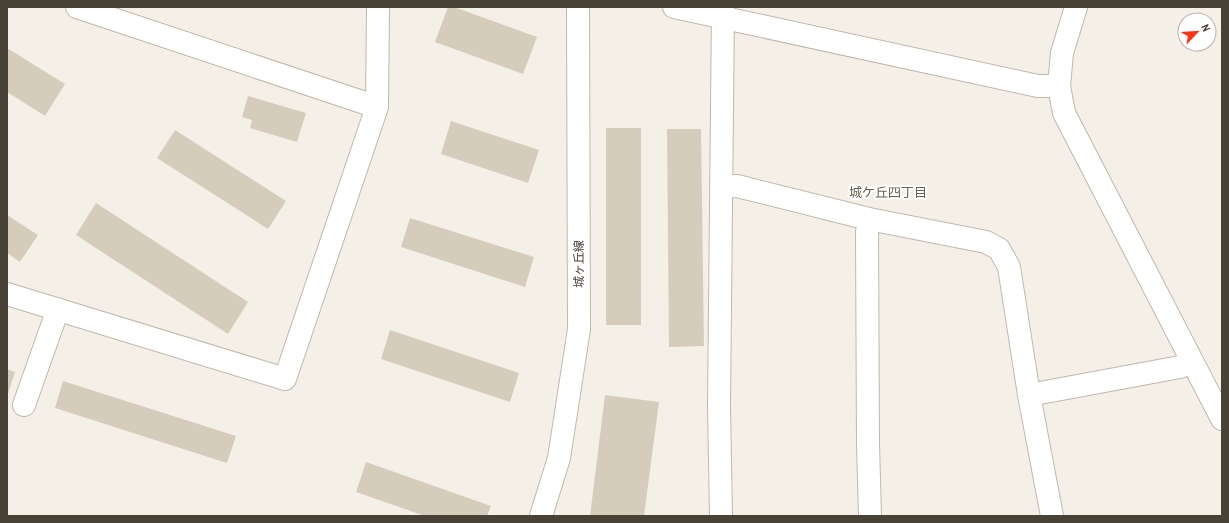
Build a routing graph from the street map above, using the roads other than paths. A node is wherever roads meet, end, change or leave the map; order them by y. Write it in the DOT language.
graph roads {
  1 [pos="77,7"];
  2 [pos="378,7"];
  3 [pos="578,7"];
  4 [pos="674,7"];
  5 [pos="1076,7"];
  6 [pos="723,12"];
  7 [pos="1059,86"];
  8 [pos="377,108"];
  9 [pos="722,187"];
  10 [pos="869,219"];
  11 [pos="7,294"];
  12 [pos="58,309"];
  13 [pos="1191,361"];
  14 [pos="1029,395"];
  15 [pos="24,405"];
  16 [pos="1222,419"];
  17 [pos="541,516"];
  18 [pos="721,516"];
  19 [pos="870,516"];
  20 [pos="1052,516"];
  1 -- 8 [label="street"];
  2 -- 8 [label="street"];
  3 -- 17 [label="street, 城ヶ丘線"];
  4 -- 6 [label="street"];
  5 -- 7 [label="street"];
  6 -- 7 [label="street"];
  6 -- 9 [label="street"];
  7 -- 13 [label="street"];
  8 -- 12 [label="street"];
  9 -- 10 [label="street"];
  9 -- 18 [label="street"];
  10 -- 14 [label="street"];
  10 -- 19 [label="street"];
  11 -- 12 [label="street"];
  12 -- 15 [label="street"];
  13 -- 14 [label="street"];
  13 -- 16 [label="street"];
  14 -- 20 [label="street"];
}
